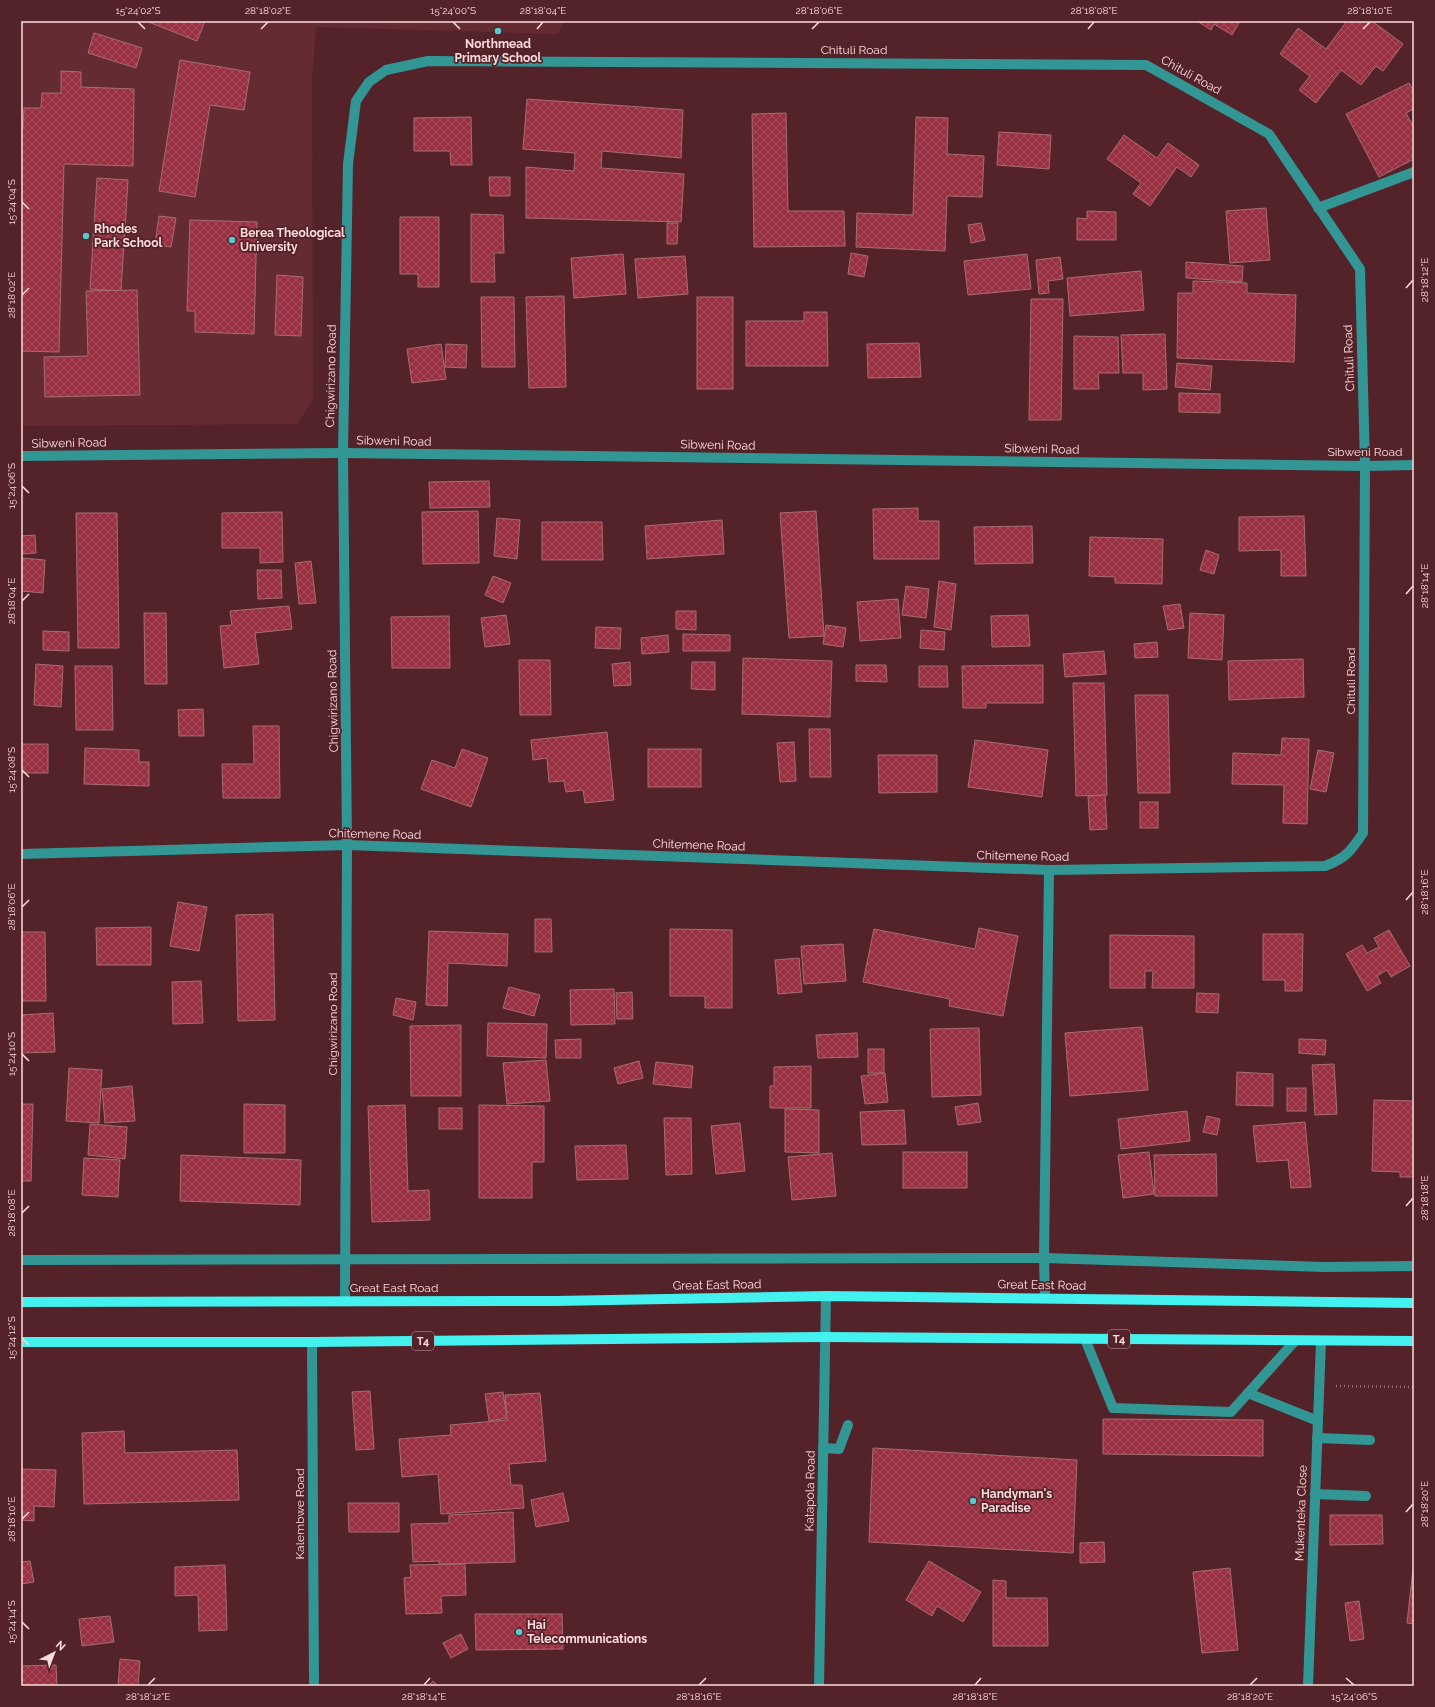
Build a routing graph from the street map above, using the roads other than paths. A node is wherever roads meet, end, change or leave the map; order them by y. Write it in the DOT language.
graph roads {
  1 [pos="356,101"];
  2 [pos="1414,172"];
  3 [pos="1318,208"];
  4 [pos="343,453"];
  5 [pos="21,456"];
  6 [pos="1414,465"];
  7 [pos="1365,466"];
  8 [pos="1363,833"];
  9 [pos="347,845"];
  10 [pos="21,854"];
  11 [pos="1049,870"];
  12 [pos="1044,1258"];
  13 [pos="21,1260"];
  14 [pos="345,1261"];
  15 [pos="1414,1266"];
  16 [pos="826,1296"];
  17 [pos="1045,1298"];
  18 [pos="345,1301"];
  19 [pos="21,1302"];
  20 [pos="1414,1303"];
  21 [pos="825,1337"];
  22 [pos="1085,1339"];
  23 [pos="1321,1340"];
  24 [pos="1414,1341"];
  25 [pos="21,1342"];
  26 [pos="312,1342"];
  27 [pos="1294,1342"];
  28 [pos="1248,1393"];
  29 [pos="1318,1421"];
  30 [pos="848,1425"];
  31 [pos="1317,1438"];
  32 [pos="1370,1440"];
  33 [pos="824,1448"];
  34 [pos="1315,1494"];
  35 [pos="1366,1496"];
  36 [pos="314,1686"];
  37 [pos="819,1686"];
  38 [pos="1308,1686"];
  1 -- 3 [label="street, Chituli Road"];
  1 -- 4 [label="street, Chigwirizano Road"];
  2 -- 3 [label="street"];
  3 -- 7 [label="street, Chituli Road"];
  4 -- 5 [label="street, Sibweni Road"];
  4 -- 7 [label="street, Sibweni Road"];
  4 -- 9 [label="street, Chigwirizano Road"];
  6 -- 7 [label="street, Sibweni Road"];
  7 -- 8 [label="street, Chituli Road"];
  8 -- 11 [label="street, Chitemene Road"];
  9 -- 10 [label="street, Chitemene Road"];
  9 -- 11 [label="street, Chitemene Road"];
  9 -- 14 [label="street, Chigwirizano Road"];
  11 -- 12 [label="street"];
  12 -- 14 [label="street"];
  12 -- 15 [label="street"];
  12 -- 17 [label="street"];
  13 -- 14 [label="street"];
  14 -- 18 [label="street, Chigwirizano Road"];
  16 -- 17 [label="main road, Great East Road"];
  16 -- 18 [label="main road, Great East Road"];
  16 -- 21 [label="street, Katapola Road"];
  17 -- 20 [label="main road, Great East Road"];
  18 -- 19 [label="main road, Great East Road"];
  21 -- 22 [label="main road, T4"];
  21 -- 26 [label="main road, T4"];
  21 -- 33 [label="street, Katapola Road"];
  22 -- 27 [label="main road, T4"];
  22 -- 28 [label="street"];
  23 -- 24 [label="main road, T4"];
  23 -- 27 [label="main road, T4"];
  23 -- 29 [label="street, Mukenteka Close"];
  25 -- 26 [label="main road, T4"];
  26 -- 36 [label="street, Kalembwe Road"];
  27 -- 28 [label="street"];
  28 -- 29 [label="street"];
  29 -- 31 [label="street, Mukenteka Close"];
  30 -- 33 [label="street"];
  31 -- 32 [label="street"];
  31 -- 34 [label="street, Mukenteka Close"];
  33 -- 37 [label="street, Katapola Road"];
  34 -- 35 [label="street"];
  34 -- 38 [label="street, Mukenteka Close"];
}
